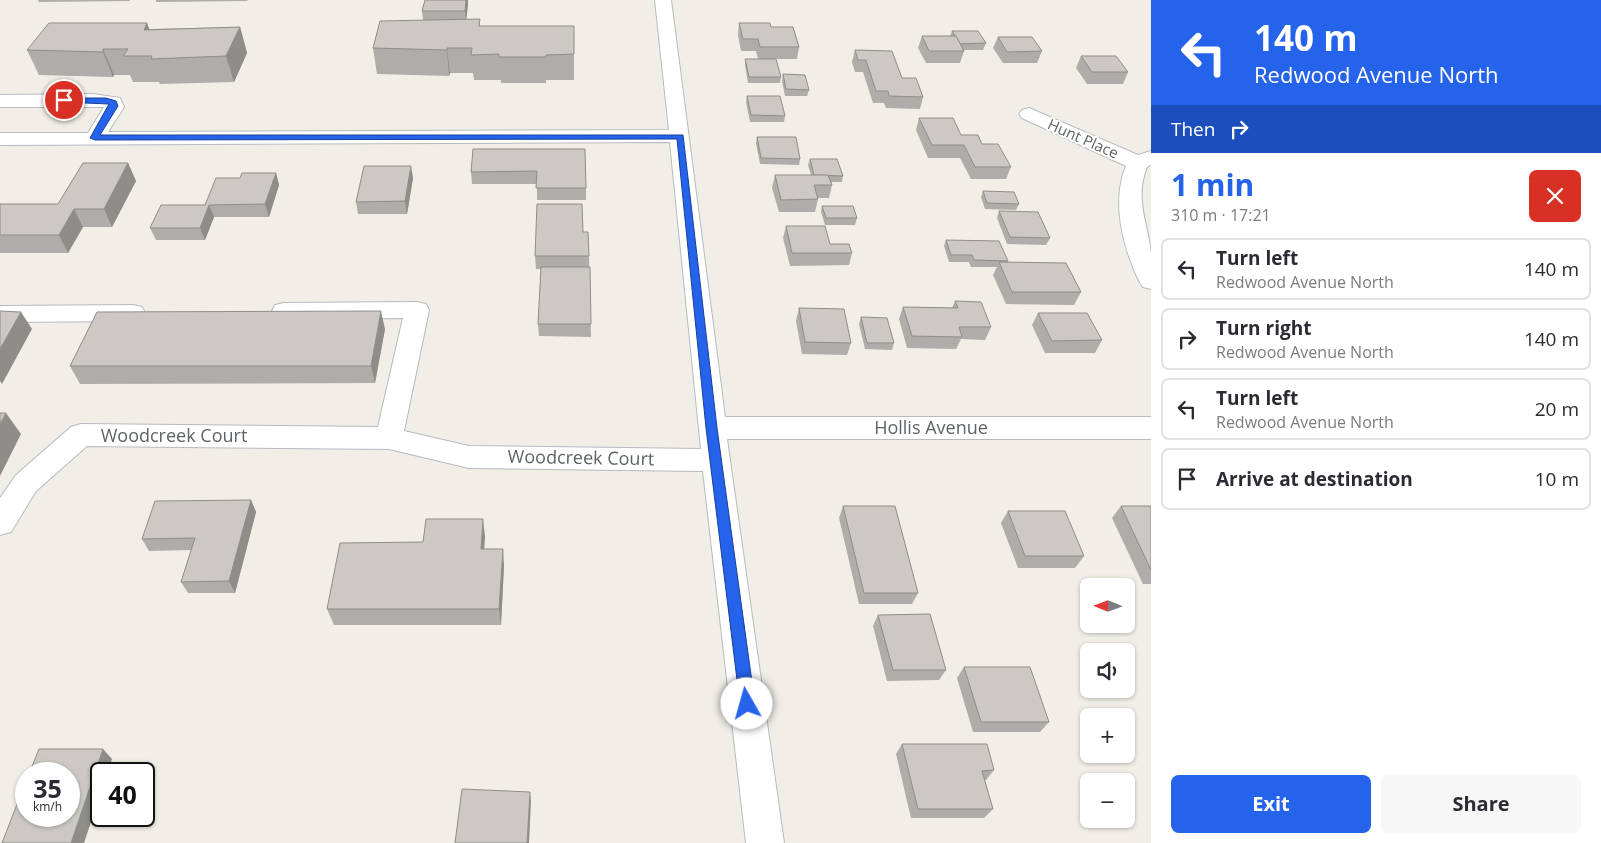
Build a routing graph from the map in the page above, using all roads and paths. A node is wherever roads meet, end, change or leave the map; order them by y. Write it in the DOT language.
graph roads {
  1 [pos="663,0"];
  2 [pos="0,100"];
  3 [pos="1029,114"];
  4 [pos="680,136"];
  5 [pos="95,138"];
  6 [pos="0,139"];
  7 [pos="1144,160"];
  8 [pos="1151,280"];
  9 [pos="159,312"];
  10 [pos="258,312"];
  11 [pos="0,314"];
  12 [pos="712,428"];
  13 [pos="1151,428"];
  14 [pos="389,438"];
  15 [pos="716,460"];
  16 [pos="0,523"];
  17 [pos="766,843"];
  1 -- 4 [label="street"];
  2 -- 5 [label="street"];
  3 -- 7 [label="street, Hunt Place"];
  4 -- 5 [label="street"];
  4 -- 12 [label="street"];
  5 -- 6 [label="street"];
  7 -- 8 [label="street, Hunt Place"];
  9 -- 11 [label="street"];
  10 -- 14 [label="street"];
  12 -- 13 [label="street, Hollis Avenue"];
  12 -- 15 [label="street"];
  14 -- 15 [label="street, Woodcreek Court"];
  14 -- 16 [label="street, Woodcreek Court"];
  15 -- 17 [label="street"];
}
